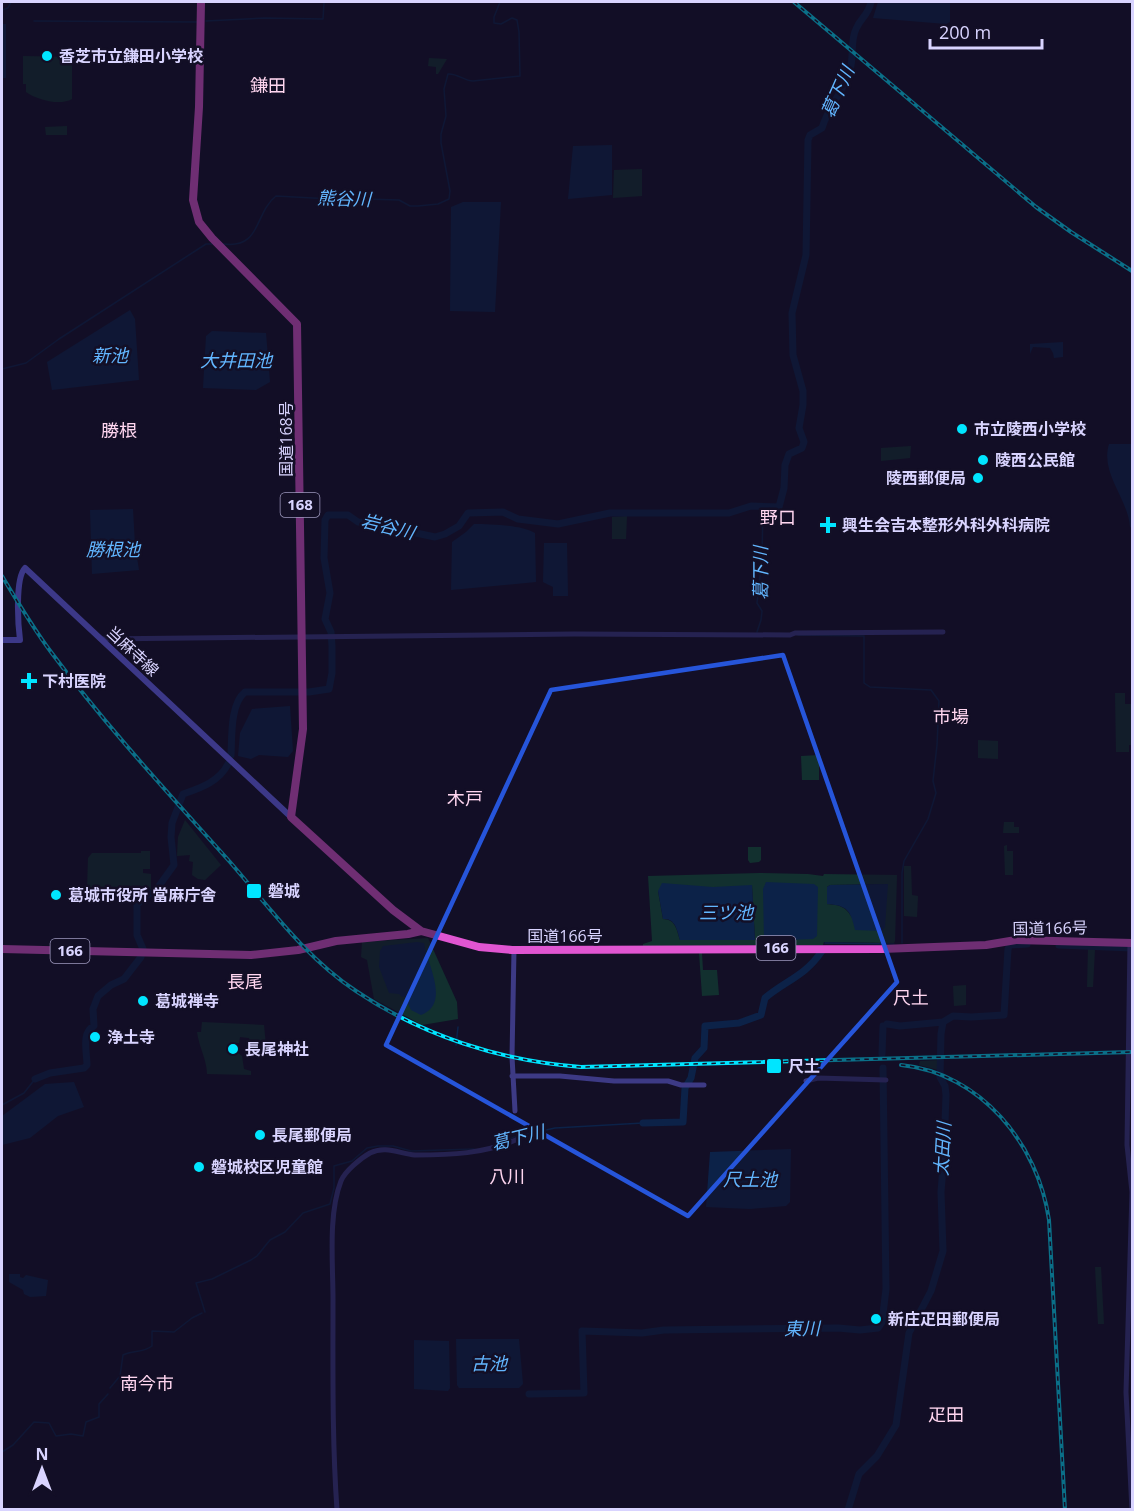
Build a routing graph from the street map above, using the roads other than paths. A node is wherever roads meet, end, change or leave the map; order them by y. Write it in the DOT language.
graph roads {
  1 [pos="201,2"];
  2 [pos="944,632"];
  3 [pos="302,637"];
  4 [pos="100,639"];
  5 [pos="2,640"];
  6 [pos="291,817"];
  7 [pos="421,931"];
  8 [pos="1131,945"];
  9 [pos="2,949"];
  10 [pos="514,950"];
  11 [pos="512,1076"];
  12 [pos="884,1080"];
  13 [pos="806,1082"];
  14 [pos="704,1085"];
  15 [pos="515,1111"];
  16 [pos="518,1139"];
  17 [pos="337,1509"];
  18 [pos="1132,1509"];
  1 -- 3 [label="highway, 国道168号 / 168"];
  2 -- 3 [label="street"];
  3 -- 4 [label="street"];
  3 -- 6 [label="highway, 国道168号 / 168"];
  4 -- 5 [label="main road, 当麻寺線"];
  4 -- 6 [label="main road, 当麻寺線"];
  6 -- 7 [label="highway"];
  7 -- 9 [label="highway, 国道166号 / 166"];
  7 -- 10 [label="highway, 国道166号 / 166"];
  8 -- 10 [label="highway, 国道166号 / 166"];
  8 -- 18 [label="street"];
  10 -- 11 [label="street"];
  11 -- 14 [label="street"];
  11 -- 15 [label="street"];
  12 -- 13 [label="street"];
  16 -- 17 [label="street"];
}
